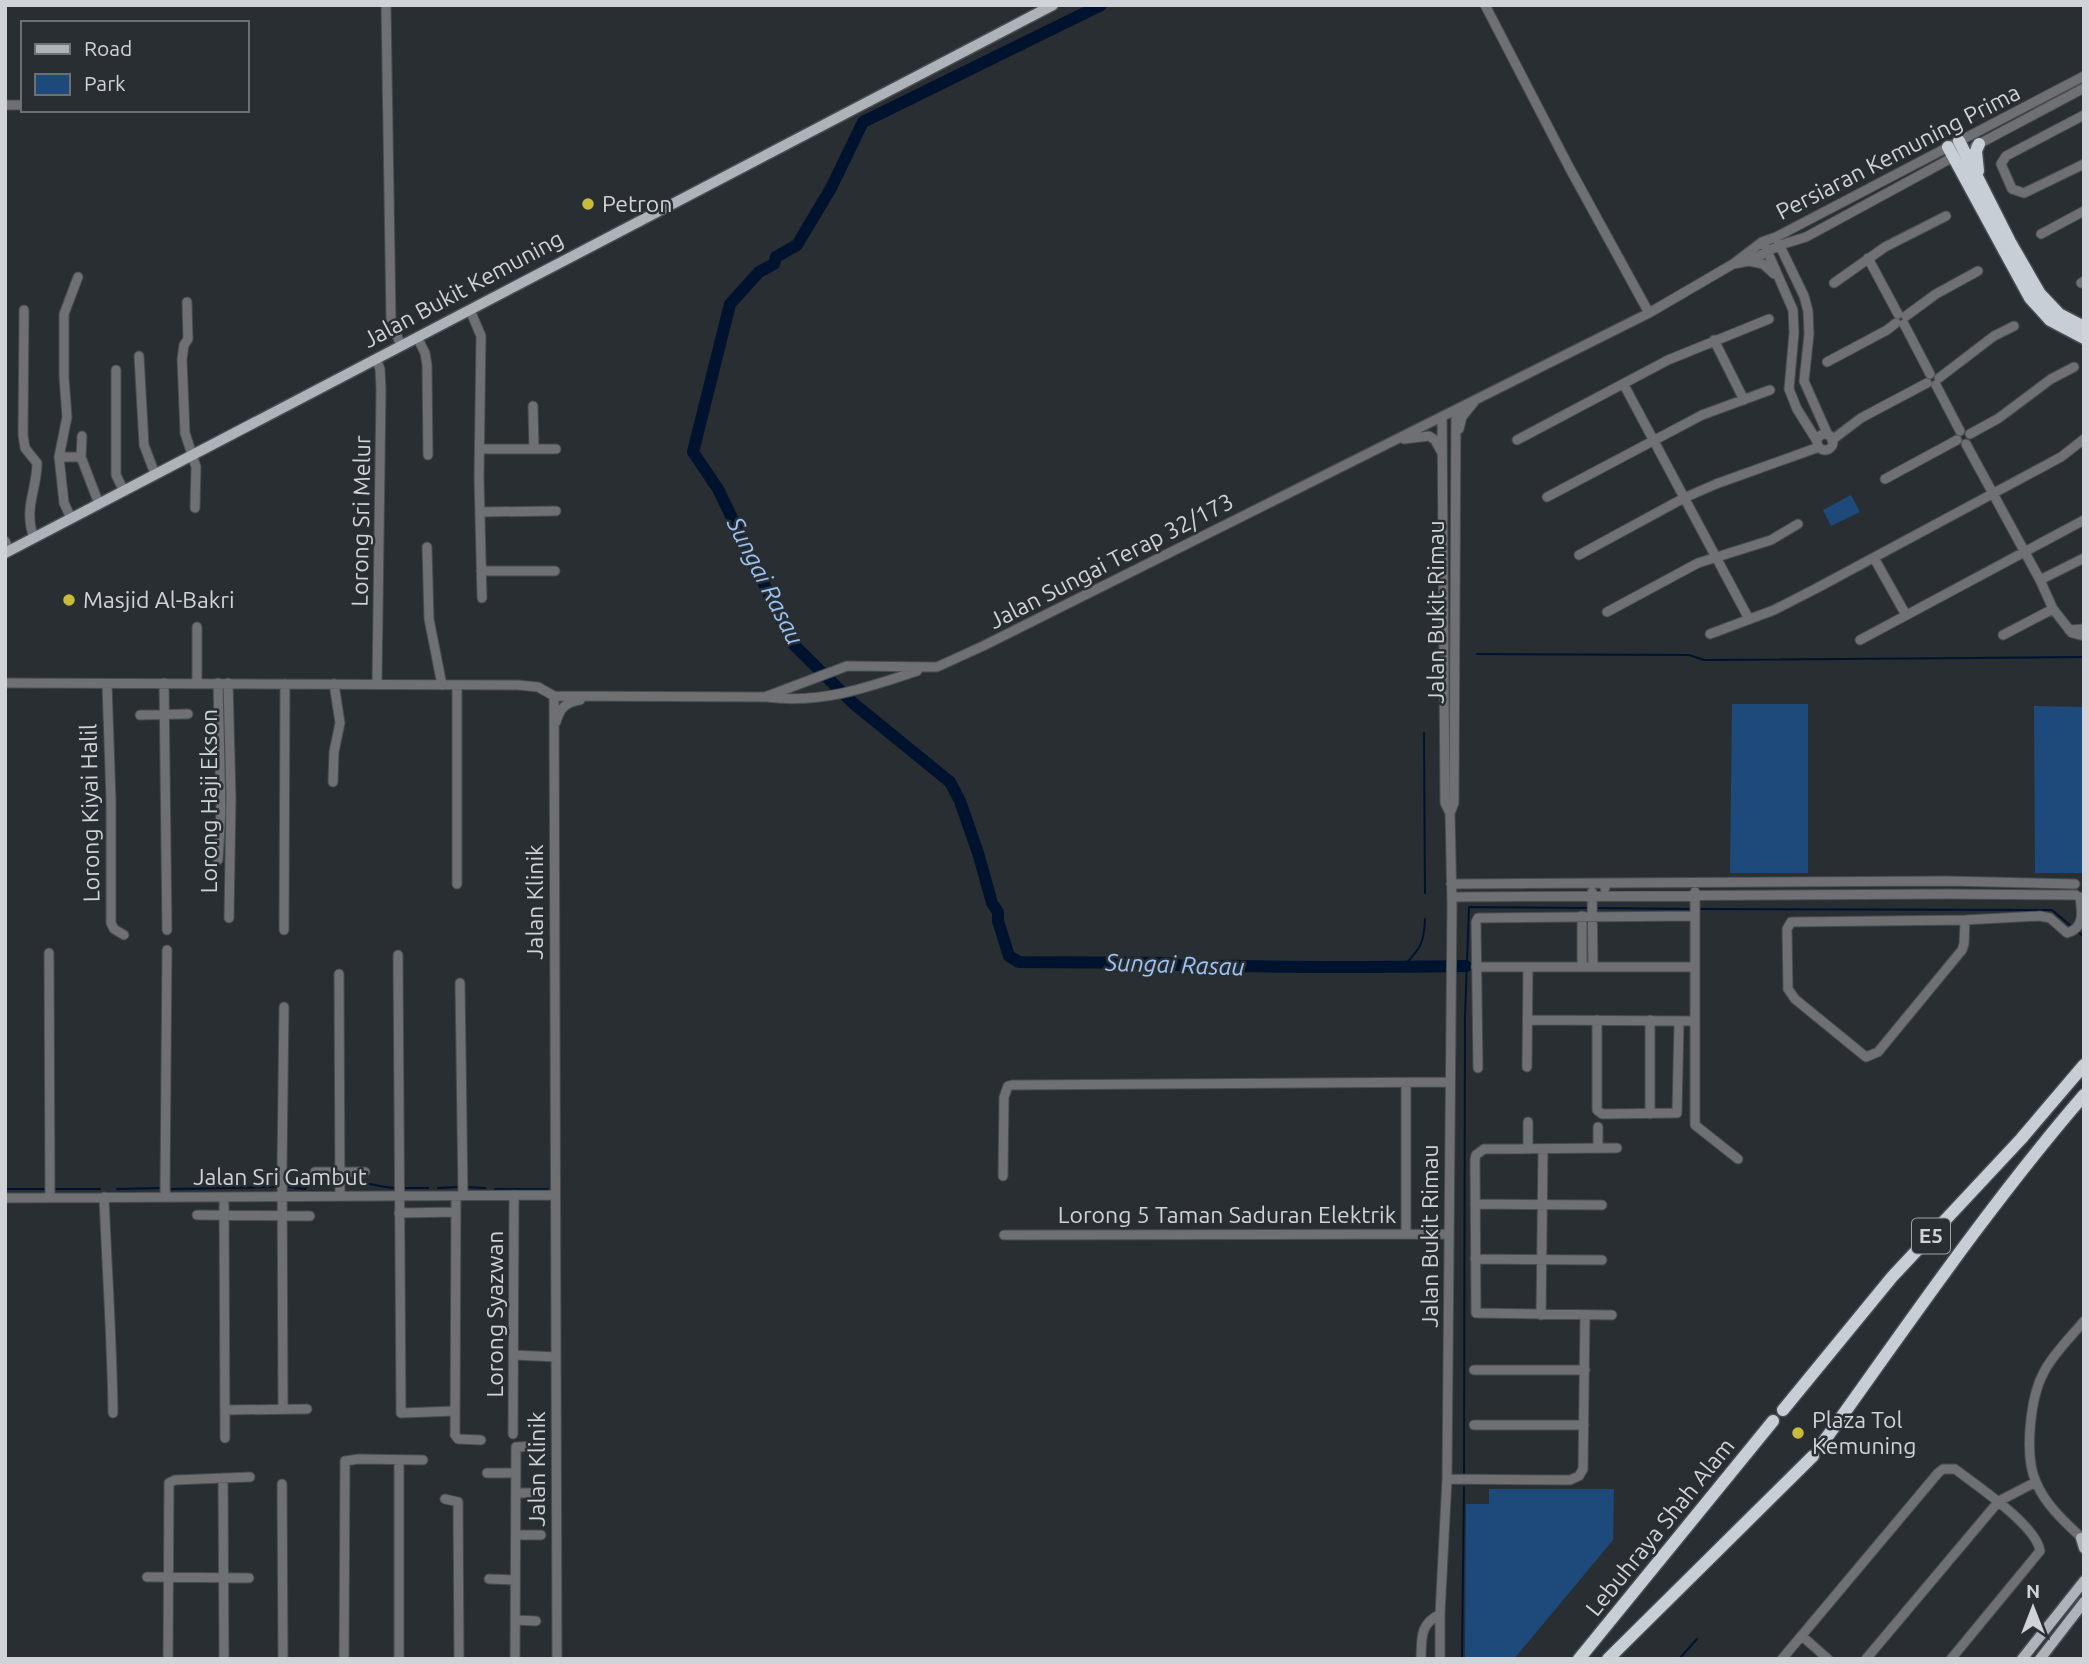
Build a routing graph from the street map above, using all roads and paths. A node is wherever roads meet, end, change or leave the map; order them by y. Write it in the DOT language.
graph roads {
  1 [pos="386,5"];
  2 [pos="1053,5"];
  3 [pos="1485,5"];
  4 [pos="2084,76"];
  5 [pos="2084,88"];
  6 [pos="2084,116"];
  7 [pos="1979,144"];
  8 [pos="1956,149"];
  9 [pos="2084,164"];
  10 [pos="1979,179"];
  11 [pos="2084,211"];
  12 [pos="1946,216"];
  13 [pos="2040,234"];
  14 [pos="1806,237"];
  15 [pos="1778,241"];
  16 [pos="1762,242"];
  17 [pos="1768,251"];
  18 [pos="1868,258"];
  19 [pos="1749,261"];
  20 [pos="1733,264"];
  21 [pos="1978,271"];
  22 [pos="1794,273"];
  23 [pos="78,277"];
  24 [pos="1780,281"];
  25 [pos="1834,283"];
  26 [pos="187,302"];
  27 [pos="24,310"];
  28 [pos="470,310"];
  29 [pos="1649,313"];
  30 [pos="1769,319"];
  31 [pos="1901,319"];
  32 [pos="2014,326"];
  33 [pos="2084,327"];
  34 [pos="1794,334"];
  35 [pos="1809,334"];
  36 [pos="417,337"];
  37 [pos="2084,338"];
  38 [pos="1714,340"];
  39 [pos="401,346"];
  40 [pos="139,356"];
  41 [pos="376,359"];
  42 [pos="1827,362"];
  43 [pos="2074,367"];
  44 [pos="117,370"];
  45 [pos="1933,380"];
  46 [pos="1624,385"];
  47 [pos="1770,390"];
  48 [pos="1476,400"];
  49 [pos="1744,400"];
  50 [pos="533,406"];
  51 [pos="1456,410"];
  52 [pos="1442,417"];
  53 [pos="82,436"];
  54 [pos="1963,437"];
  55 [pos="1830,438"];
  56 [pos="2084,439"];
  57 [pos="1517,440"];
  58 [pos="1654,440"];
  59 [pos="1392,442"];
  60 [pos="1818,444"];
  61 [pos="480,449"];
  62 [pos="534,449"];
  63 [pos="556,449"];
  64 [pos="192,455"];
  65 [pos="428,455"];
  66 [pos="1456,455"];
  67 [pos="59,457"];
  68 [pos="81,457"];
  69 [pos="1443,458"];
  70 [pos="155,474"];
  71 [pos="1885,479"];
  72 [pos="124,491"];
  73 [pos="1994,494"];
  74 [pos="1547,497"];
  75 [pos="1684,498"];
  76 [pos="99,504"];
  77 [pos="195,508"];
  78 [pos="556,511"];
  79 [pos="480,512"];
  80 [pos="71,518"];
  81 [pos="2084,520"];
  82 [pos="1798,524"];
  83 [pos="34,538"];
  84 [pos="427,547"];
  85 [pos="7,548"];
  86 [pos="2024,551"];
  87 [pos="1579,555"];
  88 [pos="1715,557"];
  89 [pos="1874,558"];
  90 [pos="2084,558"];
  91 [pos="481,571"];
  92 [pos="555,571"];
  93 [pos="2040,580"];
  94 [pos="482,598"];
  95 [pos="2053,609"];
  96 [pos="1607,612"];
  97 [pos="1906,615"];
  98 [pos="1749,619"];
  99 [pos="197,627"];
  100 [pos="2084,629"];
  101 [pos="2069,630"];
  102 [pos="1710,634"];
  103 [pos="2003,635"];
  104 [pos="2084,636"];
  105 [pos="1860,640"];
  106 [pos="925,668"];
  107 [pos="5,683"];
  108 [pos="164,683"];
  109 [pos="197,683"];
  110 [pos="223,683"];
  111 [pos="107,684"];
  112 [pos="285,684"];
  113 [pos="334,684"];
  114 [pos="377,684"];
  115 [pos="442,685"];
  116 [pos="457,685"];
  117 [pos="554,696"];
  118 [pos="609,696"];
  119 [pos="765,696"];
  120 [pos="188,714"];
  121 [pos="141,715"];
  122 [pos="166,715"];
  123 [pos="554,730"];
  124 [pos="333,782"];
  125 [pos="1450,813"];
  126 [pos="1450,840"];
  127 [pos="218,860"];
  128 [pos="1695,882"];
  129 [pos="2080,882"];
  130 [pos="1485,883"];
  131 [pos="1591,883"];
  132 [pos="1605,883"];
  133 [pos="457,884"];
  134 [pos="1451,884"];
  135 [pos="1605,895"];
  136 [pos="1486,896"];
  137 [pos="2080,896"];
  138 [pos="1452,897"];
  139 [pos="1695,906"];
  140 [pos="1590,908"];
  141 [pos="229,918"];
  142 [pos="1965,920"];
  143 [pos="1452,923"];
  144 [pos="167,930"];
  145 [pos="284,930"];
  146 [pos="124,935"];
  147 [pos="167,950"];
  148 [pos="49,953"];
  149 [pos="398,954"];
  150 [pos="1476,967"];
  151 [pos="1528,967"];
  152 [pos="1582,967"];
  153 [pos="1593,967"];
  154 [pos="1694,967"];
  155 [pos="339,974"];
  156 [pos="460,984"];
  157 [pos="284,1007"];
  158 [pos="1528,1020"];
  159 [pos="1597,1020"];
  160 [pos="1650,1020"];
  161 [pos="1679,1021"];
  162 [pos="1694,1021"];
  163 [pos="2084,1065"];
  164 [pos="1527,1067"];
  165 [pos="1478,1068"];
  166 [pos="1450,1082"];
  167 [pos="1406,1084"];
  168 [pos="2084,1095"];
  169 [pos="1650,1114"];
  170 [pos="1528,1122"];
  171 [pos="1598,1127"];
  172 [pos="1598,1148"];
  173 [pos="1617,1148"];
  174 [pos="1528,1149"];
  175 [pos="1543,1149"];
  176 [pos="1738,1159"];
  177 [pos="316,1172"];
  178 [pos="340,1172"];
  179 [pos="365,1172"];
  180 [pos="1003,1176"];
  181 [pos="514,1195"];
  182 [pos="555,1195"];
  183 [pos="340,1196"];
  184 [pos="399,1196"];
  185 [pos="459,1196"];
  186 [pos="104,1197"];
  187 [pos="167,1197"];
  188 [pos="225,1197"];
  189 [pos="282,1197"];
  190 [pos="5,1198"];
  191 [pos="50,1198"];
  192 [pos="1475,1204"];
  193 [pos="1543,1205"];
  194 [pos="1602,1205"];
  195 [pos="456,1212"];
  196 [pos="399,1213"];
  197 [pos="197,1215"];
  198 [pos="225,1216"];
  199 [pos="283,1216"];
  200 [pos="310,1216"];
  201 [pos="1406,1234"];
  202 [pos="1449,1234"];
  203 [pos="1004,1235"];
  204 [pos="1475,1259"];
  205 [pos="1542,1259"];
  206 [pos="1602,1260"];
  207 [pos="1541,1315"];
  208 [pos="1585,1315"];
  209 [pos="1612,1315"];
  210 [pos="2084,1321"];
  211 [pos="514,1355"];
  212 [pos="556,1357"];
  213 [pos="1474,1370"];
  214 [pos="1585,1370"];
  215 [pos="283,1409"];
  216 [pos="307,1409"];
  217 [pos="225,1410"];
  218 [pos="1783,1410"];
  219 [pos="455,1411"];
  220 [pos="113,1413"];
  221 [pos="1773,1421"];
  222 [pos="1474,1425"];
  223 [pos="1584,1425"];
  224 [pos="513,1434"];
  225 [pos="225,1438"];
  226 [pos="481,1440"];
  227 [pos="1822,1444"];
  228 [pos="540,1446"];
  229 [pos="1813,1455"];
  230 [pos="399,1460"];
  231 [pos="423,1461"];
  232 [pos="487,1473"];
  233 [pos="516,1473"];
  234 [pos="250,1477"];
  235 [pos="223,1478"];
  236 [pos="1447,1479"];
  237 [pos="2036,1482"];
  238 [pos="282,1484"];
  239 [pos="516,1493"];
  240 [pos="534,1493"];
  241 [pos="444,1499"];
  242 [pos="1999,1502"];
  243 [pos="516,1535"];
  244 [pos="541,1535"];
  245 [pos="2083,1541"];
  246 [pos="147,1577"];
  247 [pos="168,1577"];
  248 [pos="224,1578"];
  249 [pos="249,1578"];
  250 [pos="489,1579"];
  251 [pos="516,1580"];
  252 [pos="2083,1580"];
  253 [pos="2084,1602"];
  254 [pos="1440,1614"];
  255 [pos="516,1620"];
  256 [pos="536,1621"];
  257 [pos="1802,1636"];
  258 [pos="168,1659"];
  259 [pos="224,1659"];
  260 [pos="283,1659"];
  261 [pos="344,1659"];
  262 [pos="399,1659"];
  263 [pos="459,1659"];
  264 [pos="515,1659"];
  265 [pos="557,1659"];
  266 [pos="1421,1659"];
  267 [pos="1440,1659"];
  268 [pos="1579,1659"];
  269 [pos="1608,1659"];
  270 [pos="1782,1659"];
  271 [pos="1828,1659"];
  272 [pos="1866,1659"];
  273 [pos="1951,1659"];
  274 [pos="2022,1659"];
  275 [pos="2039,1659"];
  1 -- 39 [label="street"];
  2 -- 28 [label="main road, Jalan Bukit Kemuning"];
  3 -- 29 [label="street"];
  4 -- 8 [label="street, Persiaran Kemuning Prima"];
  5 -- 7 [label="street, Persiaran Kemuning Prima"];
  6 -- 9 [label="street"];
  7 -- 8 [label="street, Persiaran Kemuning Prima"];
  7 -- 10 [label="highway"];
  8 -- 10 [label="highway"];
  8 -- 14 [label="street, Persiaran Kemuning Prima"];
  8 -- 15 [label="street, Persiaran Kemuning Prima"];
  8 -- 37 [label="highway"];
  10 -- 33 [label="highway"];
  11 -- 13 [label="street"];
  12 -- 18 [label="street"];
  14 -- 15 [label="street, Persiaran Kemuning Prima"];
  14 -- 22 [label="street"];
  15 -- 16 [label="street, Persiaran Kemuning Prima"];
  15 -- 17 [label="street, Persiaran Kemuning Prima"];
  15 -- 22 [label="street"];
  16 -- 17 [label="street"];
  16 -- 20 [label="street, Persiaran Kemuning Prima"];
  17 -- 19 [label="street, Persiaran Kemuning Prima"];
  17 -- 24 [label="street"];
  18 -- 25 [label="street"];
  18 -- 31 [label="street"];
  19 -- 20 [label="street, Persiaran Kemuning Prima"];
  19 -- 24 [label="street"];
  20 -- 29 [label="street, Persiaran Kemuning Prima"];
  21 -- 31 [label="street"];
  22 -- 35 [label="street"];
  23 -- 67 [label="street"];
  24 -- 34 [label="street"];
  26 -- 64 [label="street"];
  27 -- 83 [label="street"];
  28 -- 36 [label="main road, Jalan Bukit Kemuning"];
  28 -- 61 [label="street"];
  29 -- 48 [label="street, Jalan Sungai Terap 32/173"];
  30 -- 38 [label="street"];
  31 -- 42 [label="street"];
  31 -- 45 [label="street"];
  32 -- 45 [label="street"];
  34 -- 35 [label="street"];
  34 -- 60 [label="street"];
  35 -- 55 [label="street"];
  36 -- 39 [label="main road, Jalan Bukit Kemuning"];
  36 -- 65 [label="street"];
  38 -- 46 [label="street"];
  38 -- 49 [label="street"];
  39 -- 41 [label="main road, Jalan Bukit Kemuning"];
  40 -- 70 [label="street"];
  41 -- 64 [label="main road, Jalan Bukit Kemuning"];
  41 -- 114 [label="street, Lorong Sri Melur"];
  43 -- 54 [label="street"];
  44 -- 72 [label="street"];
  45 -- 54 [label="street"];
  45 -- 55 [label="street"];
  46 -- 57 [label="street"];
  46 -- 58 [label="street"];
  47 -- 49 [label="street"];
  48 -- 51 [label="street, Jalan Sungai Terap 32/173"];
  48 -- 66 [label="street"];
  49 -- 58 [label="street"];
  50 -- 62 [label="street"];
  51 -- 52 [label="street, Jalan Sungai Terap 32/173"];
  51 -- 66 [label="street, Jalan Bukit Rimau"];
  52 -- 59 [label="street, Jalan Sungai Terap 32/173"];
  52 -- 69 [label="street, Jalan Bukit Rimau"];
  53 -- 68 [label="street"];
  54 -- 71 [label="street"];
  54 -- 73 [label="street"];
  55 -- 60 [label="street"];
  56 -- 73 [label="street"];
  58 -- 74 [label="street"];
  58 -- 75 [label="street"];
  59 -- 69 [label="street"];
  59 -- 106 [label="street, Jalan Sungai Terap 32/173"];
  60 -- 75 [label="street"];
  61 -- 62 [label="street"];
  61 -- 79 [label="street"];
  62 -- 63 [label="street"];
  64 -- 70 [label="main road, Jalan Bukit Kemuning"];
  64 -- 77 [label="street"];
  66 -- 125 [label="street, Jalan Bukit Rimau"];
  67 -- 68 [label="street"];
  67 -- 80 [label="street"];
  68 -- 76 [label="street"];
  69 -- 125 [label="street, Jalan Bukit Rimau"];
  70 -- 72 [label="main road, Jalan Bukit Kemuning"];
  72 -- 76 [label="main road, Jalan Bukit Kemuning"];
  73 -- 86 [label="street"];
  73 -- 89 [label="street"];
  75 -- 87 [label="street"];
  75 -- 88 [label="street"];
  76 -- 80 [label="main road, Jalan Bukit Kemuning"];
  78 -- 79 [label="street"];
  79 -- 91 [label="street"];
  80 -- 83 [label="main road, Jalan Bukit Kemuning"];
  81 -- 86 [label="street"];
  82 -- 88 [label="street"];
  83 -- 85 [label="main road, Jalan Bukit Kemuning"];
  84 -- 115 [label="street"];
  86 -- 93 [label="street"];
  86 -- 97 [label="street"];
  88 -- 96 [label="street"];
  88 -- 98 [label="street"];
  89 -- 97 [label="street"];
  89 -- 98 [label="street"];
  90 -- 93 [label="street"];
  91 -- 92 [label="street"];
  91 -- 94 [label="street"];
  93 -- 95 [label="street"];
  95 -- 101 [label="street"];
  95 -- 103 [label="street"];
  97 -- 105 [label="street"];
  98 -- 102 [label="street"];
  99 -- 109 [label="street"];
  100 -- 101 [label="street"];
  101 -- 104 [label="street"];
  106 -- 119 [label="street"];
  106 -- 119 [label="street, Jalan Sungai Terap 32/173"];
  107 -- 111 [label="street"];
  108 -- 109 [label="street"];
  108 -- 111 [label="street"];
  108 -- 122 [label="street"];
  109 -- 110 [label="street"];
  110 -- 112 [label="street"];
  110 -- 127 [label="street"];
  110 -- 141 [label="street, Lorong Haji Ekson"];
  111 -- 146 [label="street, Lorong Kiyai Halil"];
  112 -- 113 [label="street"];
  112 -- 145 [label="street"];
  113 -- 114 [label="street"];
  113 -- 124 [label="street"];
  114 -- 115 [label="street"];
  115 -- 116 [label="street"];
  116 -- 117 [label="street"];
  116 -- 133 [label="street"];
  117 -- 118 [label="street, Jalan Sungai Terap 32/173"];
  117 -- 123 [label="street, Jalan Klinik"];
  118 -- 119 [label="street, Jalan Sungai Terap 32/173"];
  118 -- 123 [label="street"];
  120 -- 122 [label="street"];
  121 -- 122 [label="street"];
  122 -- 144 [label="street"];
  123 -- 182 [label="street, Jalan Klinik"];
  125 -- 126 [label="street, Jalan Bukit Rimau"];
  126 -- 130 [label="street"];
  126 -- 134 [label="street, Jalan Bukit Rimau"];
  128 -- 129 [label="street"];
  128 -- 132 [label="street"];
  128 -- 139 [label="street"];
  129 -- 137 [label="street"];
  130 -- 131 [label="street"];
  130 -- 134 [label="street"];
  131 -- 132 [label="street"];
  131 -- 140 [label="street"];
  132 -- 135 [label="street"];
  134 -- 138 [label="street, Jalan Bukit Rimau"];
  135 -- 139 [label="street"];
  135 -- 140 [label="street"];
  136 -- 138 [label="street"];
  136 -- 140 [label="street"];
  136 -- 143 [label="street"];
  137 -- 139 [label="street"];
  137 -- 142 [label="street"];
  138 -- 143 [label="street, Jalan Bukit Rimau"];
  139 -- 140 [label="street"];
  139 -- 154 [label="street"];
  140 -- 150 [label="street"];
  140 -- 152 [label="street"];
  140 -- 153 [label="street"];
  142 -- 142 [label="street"];
  143 -- 166 [label="street, Jalan Bukit Rimau"];
  147 -- 187 [label="street"];
  148 -- 191 [label="street"];
  149 -- 184 [label="street"];
  150 -- 151 [label="street"];
  150 -- 165 [label="street"];
  151 -- 152 [label="street"];
  151 -- 158 [label="street"];
  152 -- 153 [label="street"];
  153 -- 154 [label="street"];
  154 -- 162 [label="street"];
  155 -- 178 [label="street"];
  156 -- 185 [label="street"];
  157 -- 189 [label="street"];
  158 -- 159 [label="street"];
  158 -- 164 [label="street"];
  159 -- 160 [label="street"];
  159 -- 169 [label="street"];
  160 -- 161 [label="street"];
  160 -- 169 [label="street"];
  161 -- 162 [label="street"];
  161 -- 169 [label="street"];
  162 -- 176 [label="street"];
  163 -- 218 [label="highway, E5"];
  166 -- 167 [label="street"];
  166 -- 202 [label="street, Jalan Bukit Rimau"];
  167 -- 180 [label="street"];
  167 -- 201 [label="street"];
  168 -- 227 [label="highway, E5"];
  170 -- 174 [label="street"];
  171 -- 172 [label="street"];
  172 -- 173 [label="street"];
  172 -- 175 [label="street"];
  174 -- 175 [label="street"];
  174 -- 192 [label="street"];
  175 -- 193 [label="street"];
  177 -- 178 [label="street"];
  178 -- 179 [label="street"];
  178 -- 183 [label="street"];
  181 -- 182 [label="street, Jalan Sri Gambut"];
  181 -- 185 [label="street, Jalan Sri Gambut"];
  181 -- 211 [label="street, Lorong Syazwan"];
  182 -- 212 [label="street, Jalan Klinik"];
  183 -- 184 [label="street, Jalan Sri Gambut"];
  183 -- 189 [label="street, Jalan Sri Gambut"];
  184 -- 185 [label="street, Jalan Sri Gambut"];
  184 -- 196 [label="street"];
  185 -- 195 [label="street"];
  186 -- 187 [label="street, Jalan Sri Gambut"];
  186 -- 191 [label="street, Jalan Sri Gambut"];
  186 -- 220 [label="street"];
  187 -- 188 [label="street, Jalan Sri Gambut"];
  188 -- 189 [label="street, Jalan Sri Gambut"];
  188 -- 198 [label="street"];
  189 -- 199 [label="street"];
  190 -- 191 [label="street, Jalan Sri Gambut"];
  192 -- 193 [label="street"];
  192 -- 204 [label="street"];
  193 -- 194 [label="street"];
  193 -- 205 [label="street"];
  195 -- 196 [label="street"];
  195 -- 219 [label="street"];
  196 -- 219 [label="street"];
  197 -- 198 [label="street"];
  198 -- 199 [label="street"];
  198 -- 217 [label="street"];
  199 -- 200 [label="street"];
  199 -- 215 [label="street"];
  201 -- 202 [label="street, Lorong 5 Taman Saduran Elektrik"];
  201 -- 203 [label="street, Lorong 5 Taman Saduran Elektrik"];
  202 -- 236 [label="street, Jalan Bukit Rimau"];
  204 -- 205 [label="street"];
  204 -- 207 [label="street"];
  205 -- 206 [label="street"];
  205 -- 207 [label="street"];
  207 -- 208 [label="street"];
  208 -- 209 [label="street"];
  208 -- 214 [label="street"];
  210 -- 237 [label="street"];
  211 -- 212 [label="street"];
  211 -- 224 [label="street, Lorong Syazwan"];
  212 -- 265 [label="street, Jalan Klinik"];
  213 -- 214 [label="street"];
  214 -- 223 [label="street"];
  215 -- 216 [label="street"];
  215 -- 217 [label="street"];
  217 -- 225 [label="street"];
  219 -- 226 [label="street"];
  221 -- 268 [label="highway, Lebuhraya Shah Alam"];
  222 -- 223 [label="street"];
  223 -- 236 [label="street"];
  228 -- 233 [label="street"];
  229 -- 269 [label="highway, Lebuhraya Shah Alam"];
  230 -- 231 [label="street"];
  230 -- 261 [label="street"];
  230 -- 262 [label="street"];
  232 -- 233 [label="street"];
  233 -- 239 [label="street"];
  234 -- 235 [label="street"];
  235 -- 247 [label="street"];
  235 -- 248 [label="street"];
  236 -- 254 [label="street, Jalan Bukit Rimau"];
  237 -- 242 [label="street"];
  237 -- 245 [label="street"];
  238 -- 260 [label="street"];
  239 -- 240 [label="street"];
  239 -- 243 [label="street"];
  241 -- 263 [label="street"];
  242 -- 257 [label="street"];
  242 -- 272 [label="street"];
  242 -- 273 [label="street"];
  243 -- 244 [label="street"];
  243 -- 251 [label="street"];
  246 -- 247 [label="street"];
  247 -- 248 [label="street"];
  247 -- 258 [label="street"];
  248 -- 249 [label="street"];
  248 -- 259 [label="street"];
  250 -- 251 [label="street"];
  251 -- 255 [label="street"];
  252 -- 274 [label="main road"];
  253 -- 275 [label="main road"];
  254 -- 266 [label="street"];
  254 -- 267 [label="street, Jalan Bukit Rimau"];
  255 -- 256 [label="street"];
  255 -- 264 [label="street"];
  257 -- 270 [label="street"];
  257 -- 271 [label="street"];
}
